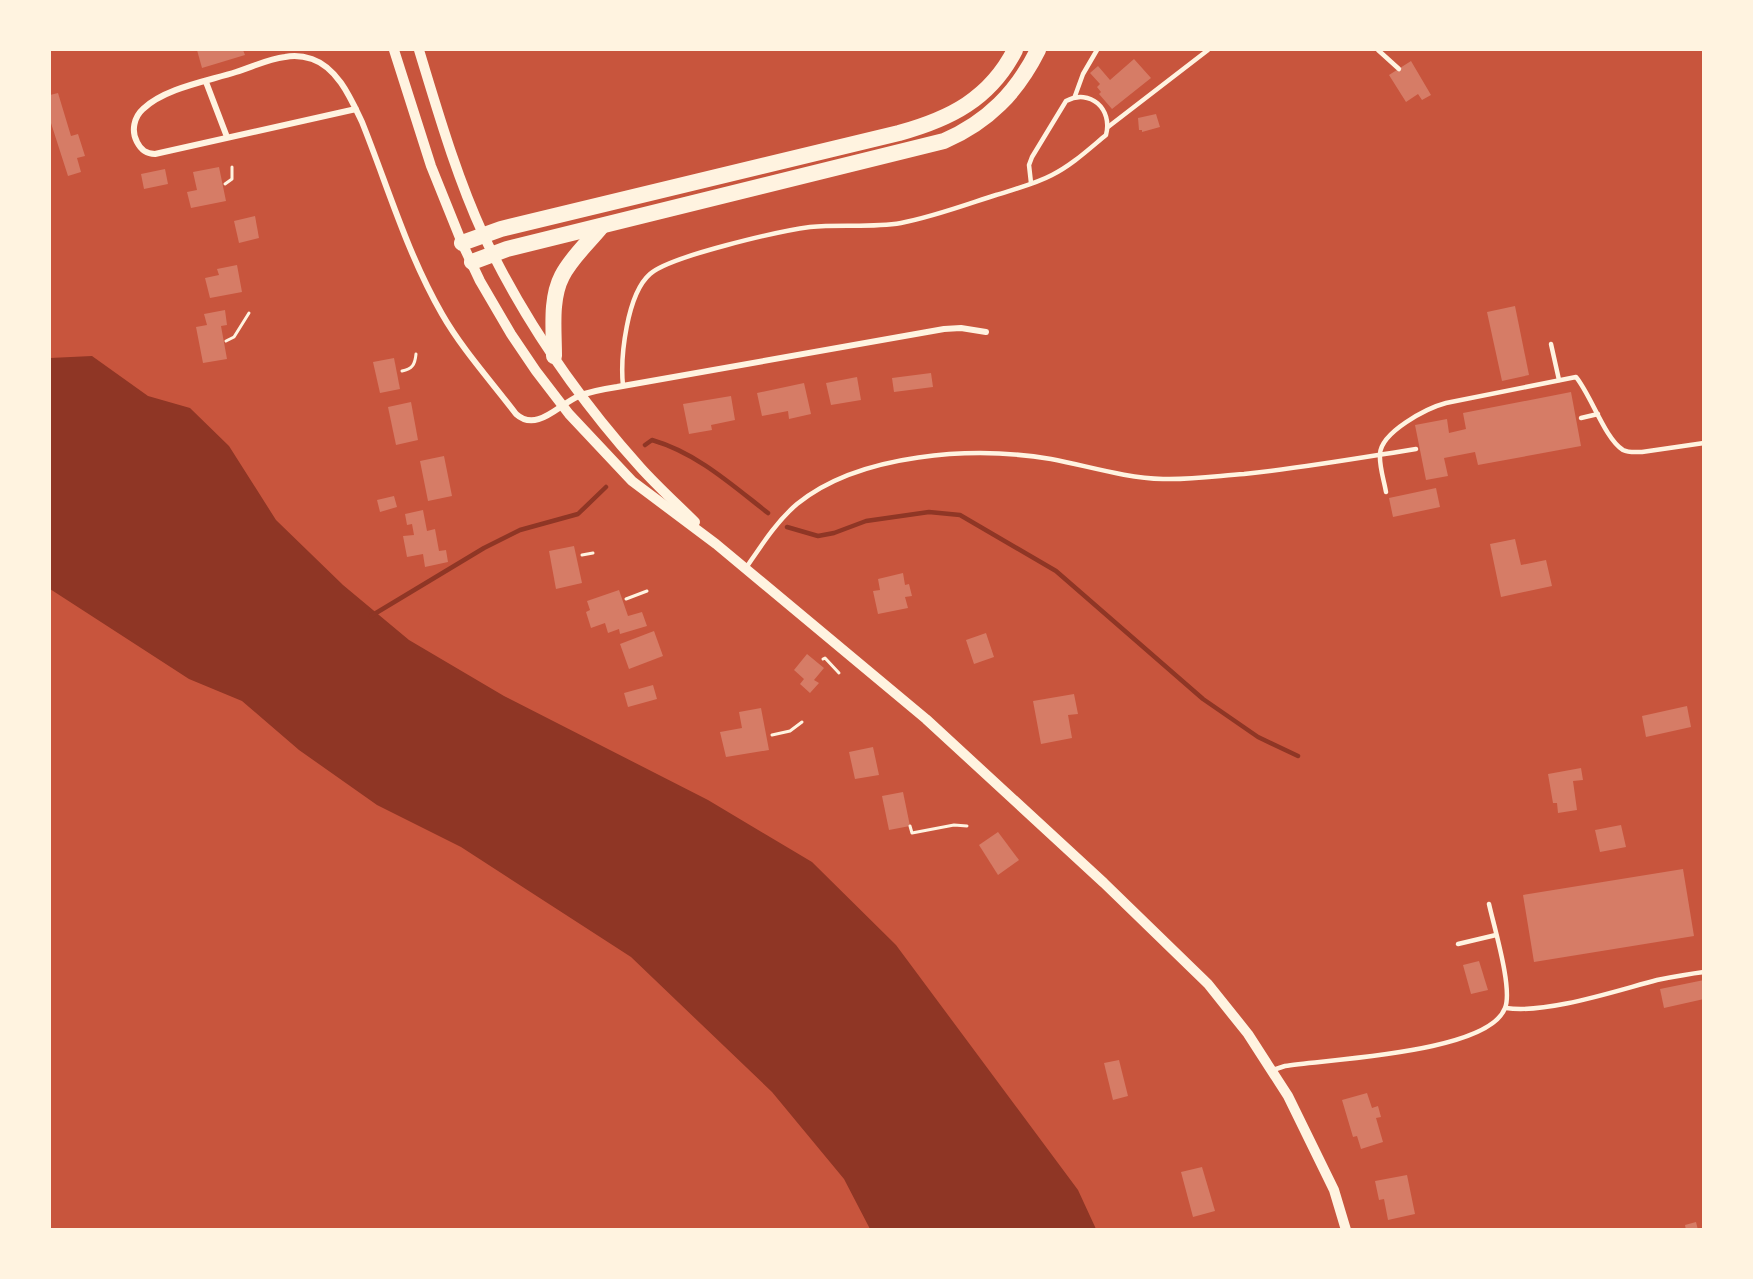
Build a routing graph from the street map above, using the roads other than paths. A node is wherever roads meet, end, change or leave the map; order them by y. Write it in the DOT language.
graph roads {
  1 [pos="394,50"];
  2 [pos="419,50"];
  3 [pos="1015,50"];
  4 [pos="1038,50"];
  5 [pos="1097,50"];
  6 [pos="1208,50"];
  7 [pos="1378,50"];
  8 [pos="1399,69"];
  9 [pos="206,82"];
  10 [pos="1075,96"];
  11 [pos="356,110"];
  12 [pos="1108,128"];
  13 [pos="226,137"];
  14 [pos="1031,183"];
  15 [pos="601,227"];
  16 [pos="484,235"];
  17 [pos="462,243"];
  18 [pos="493,253"];
  19 [pos="472,262"];
  20 [pos="986,332"];
  21 [pos="1551,344"];
  22 [pos="554,356"];
  23 [pos="1559,380"];
  24 [pos="623,386"];
  25 [pos="581,395"];
  26 [pos="563,405"];
  27 [pos="1598,414"];
  28 [pos="1581,418"];
  29 [pos="1704,443"];
  30 [pos="1416,449"];
  31 [pos="1379,455"];
  32 [pos="1386,492"];
  33 [pos="716,544"];
  34 [pos="746,568"];
  35 [pos="1489,904"];
  36 [pos="1496,935"];
  37 [pos="1458,944"];
  38 [pos="1704,972"];
  39 [pos="1506,1008"];
  40 [pos="1273,1070"];
  41 [pos="1346,1230"];
  1 -- 17 [label="street"];
  2 -- 16 [label="street"];
  3 -- 16 [label="highway"];
  4 -- 15 [label="highway"];
  5 -- 10 [label="lane"];
  6 -- 12 [label="lane"];
  7 -- 8 [label="lane"];
  9 -- 11 [label="street"];
  9 -- 13 [label="street"];
  9 -- 13 [label="street"];
  10 -- 12 [label="lane"];
  10 -- 14 [label="lane"];
  11 -- 13 [label="street"];
  11 -- 26 [label="street"];
  12 -- 14 [label="lane"];
  14 -- 24 [label="lane"];
  15 -- 18 [label="highway"];
  15 -- 22 [label="highway"];
  16 -- 17 [label="highway"];
  16 -- 18 [label="street"];
  17 -- 19 [label="street"];
  18 -- 19 [label="highway"];
  18 -- 22 [label="street"];
  19 -- 26 [label="street"];
  20 -- 24 [label="street"];
  21 -- 23 [label="lane"];
  22 -- 25 [label="street"];
  23 -- 27 [label="lane"];
  23 -- 31 [label="lane"];
  24 -- 25 [label="street"];
  25 -- 26 [label="street"];
  25 -- 33 [label="street"];
  26 -- 33 [label="street"];
  27 -- 28 [label="lane"];
  27 -- 29 [label="lane"];
  30 -- 31 [label="lane"];
  31 -- 32 [label="lane"];
  31 -- 34 [label="lane"];
  33 -- 34 [label="street"];
  34 -- 40 [label="street"];
  35 -- 36 [label="lane"];
  36 -- 37 [label="lane"];
  36 -- 39 [label="lane"];
  38 -- 39 [label="lane"];
  39 -- 40 [label="lane"];
  40 -- 41 [label="street"];
}
